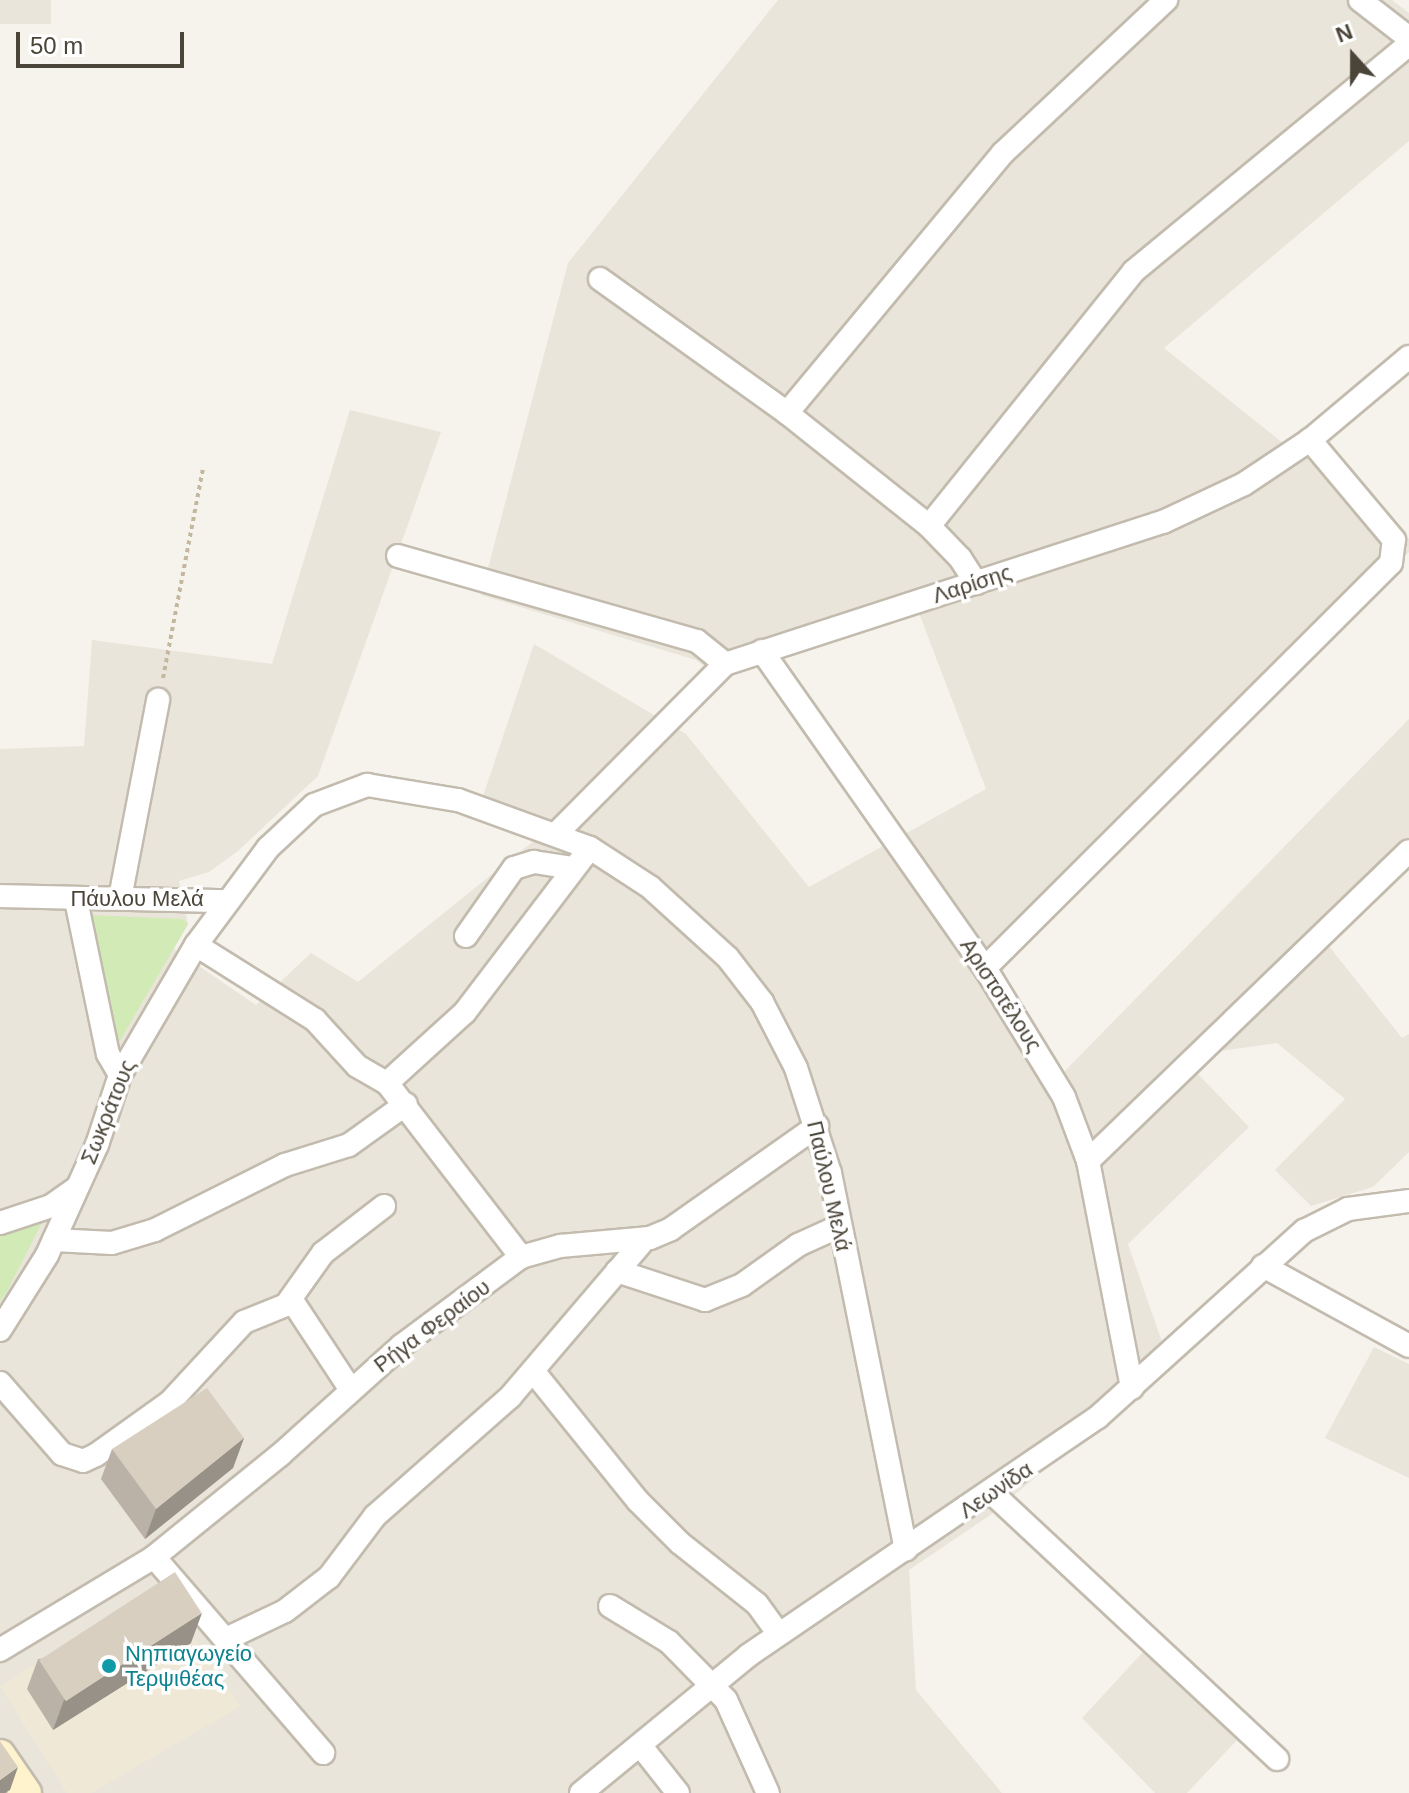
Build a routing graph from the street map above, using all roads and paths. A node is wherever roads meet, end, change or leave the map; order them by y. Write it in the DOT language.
graph roads {
  1 [pos="1166,0"];
  2 [pos="1360,0"];
  3 [pos="1409,41"];
  4 [pos="600,279"];
  5 [pos="1409,357"];
  6 [pos="787,413"];
  7 [pos="1310,440"];
  8 [pos="203,468"];
  9 [pos="929,526"];
  10 [pos="398,556"];
  11 [pos="976,583"];
  12 [pos="762,651"];
  13 [pos="725,664"];
  14 [pos="158,700"];
  15 [pos="556,834"];
  16 [pos="590,848"];
  17 [pos="1409,851"];
  18 [pos="572,868"];
  19 [pos="0,896"];
  20 [pos="120,898"];
  21 [pos="76,900"];
  22 [pos="228,901"];
  23 [pos="466,936"];
  24 [pos="196,945"];
  25 [pos="985,968"];
  26 [pos="120,1075"];
  27 [pos="387,1083"];
  28 [pos="406,1104"];
  29 [pos="817,1126"];
  30 [pos="1088,1161"];
  31 [pos="77,1188"];
  32 [pos="1409,1201"];
  33 [pos="384,1206"];
  34 [pos="0,1223"];
  35 [pos="840,1226"];
  36 [pos="645,1239"];
  37 [pos="54,1240"];
  38 [pos="521,1257"];
  39 [pos="1263,1266"];
  40 [pos="617,1271"];
  41 [pos="291,1299"];
  42 [pos="0,1330"];
  43 [pos="1409,1346"];
  44 [pos="533,1371"];
  45 [pos="0,1383"];
  46 [pos="1132,1388"];
  47 [pos="351,1390"];
  48 [pos="992,1493"];
  49 [pos="906,1549"];
  50 [pos="154,1557"];
  51 [pos="610,1606"];
  52 [pos="779,1634"];
  53 [pos="226,1639"];
  54 [pos="0,1650"];
  55 [pos="711,1685"];
  56 [pos="640,1745"];
  57 [pos="323,1753"];
  58 [pos="0,1755"];
  59 [pos="1277,1759"];
  60 [pos="26,1793"];
  61 [pos="581,1793"];
  62 [pos="678,1793"];
  63 [pos="768,1793"];
  1 -- 6 [label="street"];
  2 -- 3 [label="street"];
  3 -- 9 [label="street"];
  4 -- 6 [label="street"];
  5 -- 7 [label="street, Λαρίσης"];
  6 -- 9 [label="street"];
  7 -- 11 [label="street, Λαρίσης"];
  7 -- 25 [label="street"];
  8 -- 14 [label="path"];
  9 -- 11 [label="street"];
  10 -- 13 [label="street"];
  11 -- 12 [label="street, Λαρίσης"];
  12 -- 13 [label="street, Λαρίσης"];
  12 -- 25 [label="street, Αριστοτέλους"];
  13 -- 15 [label="street, Λαρίσης"];
  14 -- 20 [label="street"];
  15 -- 16 [label="street, Παύλου Μελά"];
  15 -- 22 [label="street, Πάυλου Μελά"];
  16 -- 18 [label="street"];
  16 -- 29 [label="street, Παύλου Μελά"];
  17 -- 30 [label="street"];
  18 -- 23 [label="street"];
  18 -- 27 [label="street"];
  19 -- 21 [label="street, Πάυλου Μελά"];
  20 -- 21 [label="street, Πάυλου Μελά"];
  20 -- 22 [label="street, Πάυλου Μελά"];
  21 -- 26 [label="street"];
  22 -- 24 [label="street, Σωκράτους"];
  24 -- 26 [label="street, Σωκράτους"];
  24 -- 27 [label="street"];
  25 -- 30 [label="street, Αριστοτέλους"];
  26 -- 31 [label="street, Σωκράτους"];
  27 -- 28 [label="street"];
  28 -- 37 [label="street"];
  28 -- 38 [label="street"];
  29 -- 35 [label="street, Παύλου Μελά"];
  29 -- 36 [label="street, Ρήγα Φεραίου"];
  30 -- 46 [label="street, Αριστοτέλους"];
  31 -- 34 [label="street"];
  31 -- 37 [label="street, Σωκράτους"];
  32 -- 39 [label="street, Λεωνίδα"];
  33 -- 41 [label="street"];
  35 -- 40 [label="street"];
  35 -- 49 [label="street, Παύλου Μελά"];
  36 -- 38 [label="street, Ρήγα Φεραίου"];
  36 -- 40 [label="street"];
  37 -- 42 [label="street, Σωκράτους"];
  38 -- 47 [label="street, Ρήγα Φεραίου"];
  39 -- 43 [label="street"];
  39 -- 46 [label="street, Λεωνίδα"];
  40 -- 44 [label="street"];
  41 -- 45 [label="street"];
  41 -- 47 [label="street"];
  44 -- 52 [label="street"];
  44 -- 53 [label="street"];
  46 -- 48 [label="street, Λεωνίδα"];
  47 -- 50 [label="street, Ρήγα Φεραίου"];
  48 -- 49 [label="street, Λεωνίδα"];
  48 -- 59 [label="street"];
  49 -- 52 [label="street, Λεωνίδα"];
  50 -- 53 [label="street"];
  50 -- 54 [label="street, Ρήγα Φεραίου"];
  51 -- 55 [label="street"];
  52 -- 55 [label="street, Λεωνίδα"];
  53 -- 57 [label="street"];
  55 -- 56 [label="street, Λεωνίδα"];
  55 -- 63 [label="street"];
  56 -- 61 [label="street, Λεωνίδα"];
  56 -- 62 [label="street"];
  58 -- 60 [label="street"];
}
